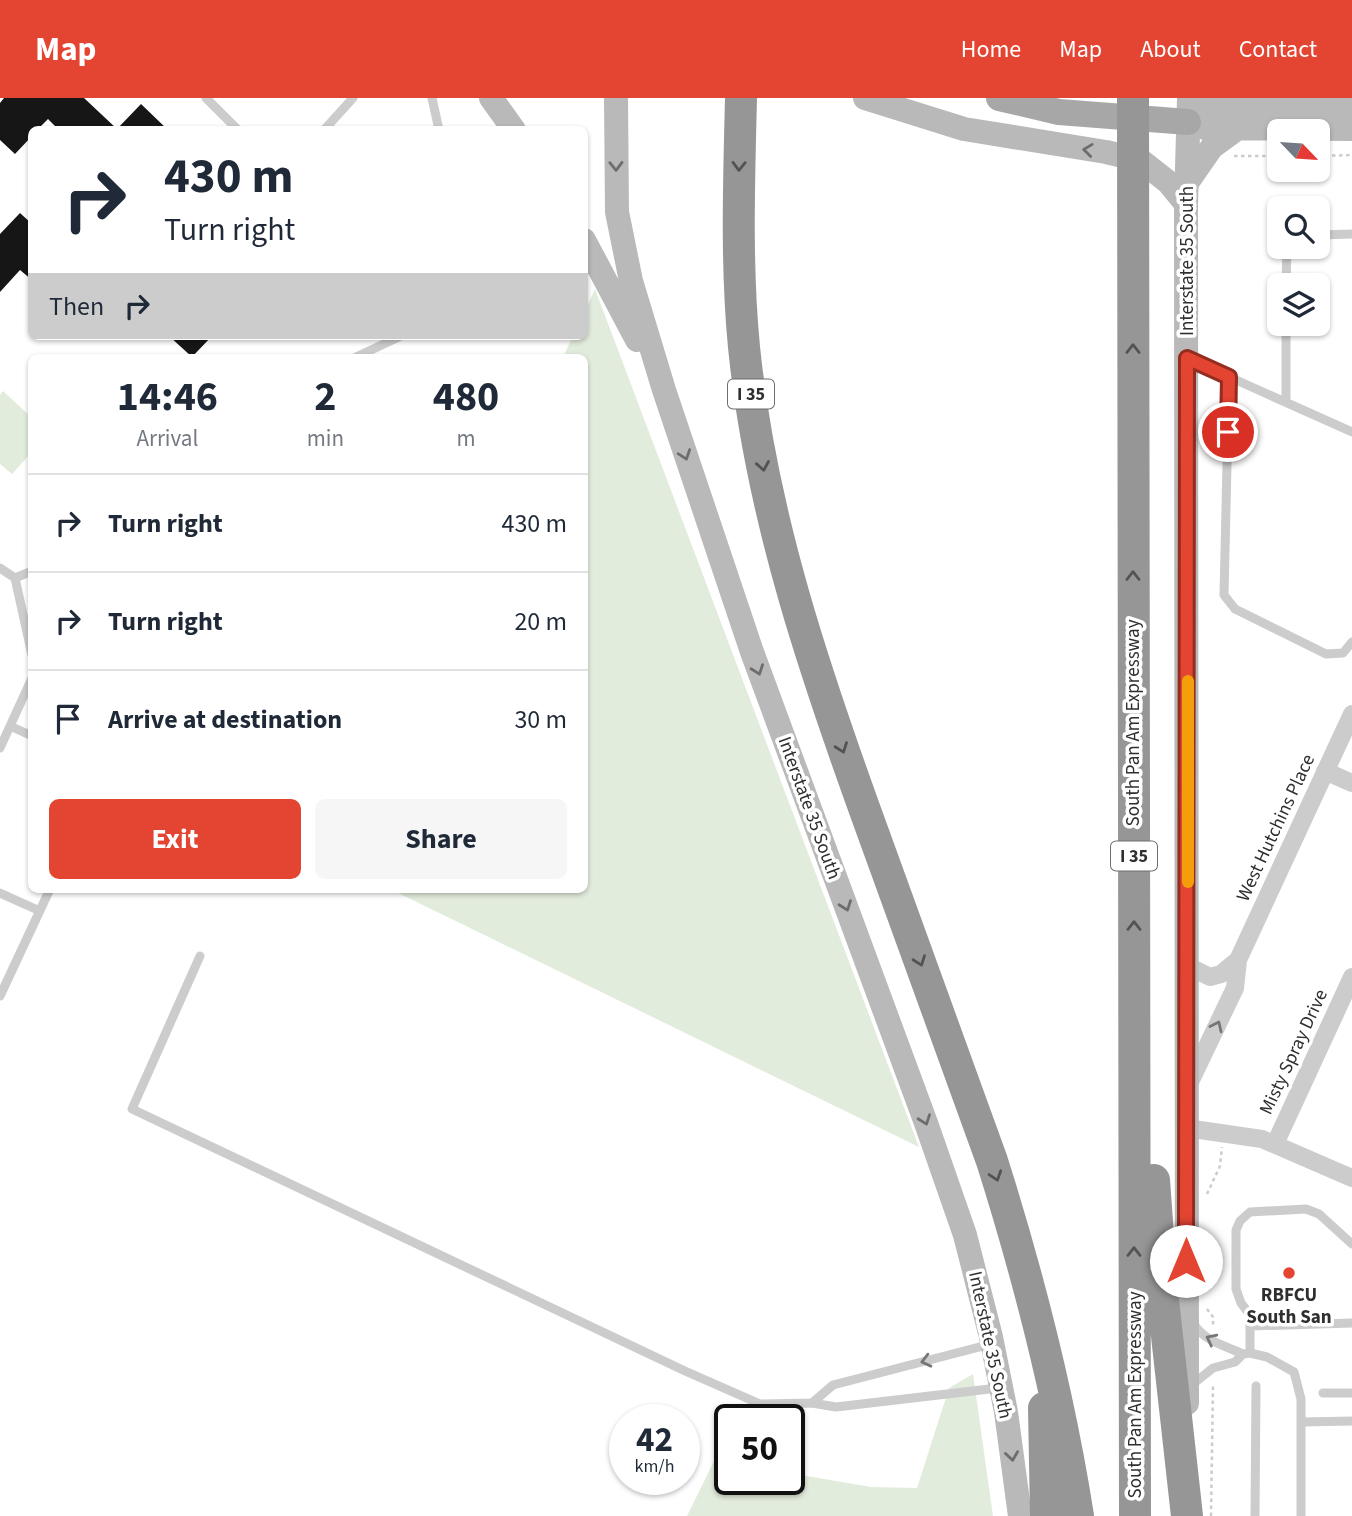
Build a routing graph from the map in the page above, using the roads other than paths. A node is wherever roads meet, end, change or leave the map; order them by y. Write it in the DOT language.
graph roads {
  1 [pos="206,98"];
  2 [pos="353,98"];
  3 [pos="432,98"];
  4 [pos="491,98"];
  5 [pos="741,98"];
  6 [pos="865,98"];
  7 [pos="999,98"];
  8 [pos="1133,98"];
  9 [pos="1283,103"];
  10 [pos="618,105"];
  11 [pos="1352,108"];
  12 [pos="1189,110"];
  13 [pos="1231,112"];
  14 [pos="234,126"];
  15 [pos="328,126"];
  16 [pos="438,126"];
  17 [pos="511,126"];
  18 [pos="1352,130"];
  19 [pos="1186,194"];
  20 [pos="1352,234"];
  21 [pos="1330,235"];
  22 [pos="588,248"];
  23 [pos="1286,336"];
  24 [pos="392,340"];
  25 [pos="362,354"];
  26 [pos="1187,358"];
  27 [pos="1229,377"];
  28 [pos="663,390"];
  29 [pos="1286,402"];
  30 [pos="1352,432"];
  31 [pos="0,568"];
  32 [pos="28,573"];
  33 [pos="15,578"];
  34 [pos="28,637"];
  35 [pos="1352,642"];
  36 [pos="28,687"];
  37 [pos="1352,714"];
  38 [pos="10,726"];
  39 [pos="28,734"];
  40 [pos="0,748"];
  41 [pos="1325,771"];
  42 [pos="1352,783"];
  43 [pos="0,893"];
  44 [pos="48,893"];
  45 [pos="40,911"];
  46 [pos="200,956"];
  47 [pos="1134,960"];
  48 [pos="1238,960"];
  49 [pos="1188,966"];
  50 [pos="1352,977"];
  51 [pos="0,996"];
  52 [pos="1188,1088"];
  53 [pos="1186,1128"];
  54 [pos="1275,1144"];
  55 [pos="1352,1178"];
  56 [pos="1352,1244"];
  57 [pos="1023,1264"];
  58 [pos="1197,1312"];
  59 [pos="1352,1323"];
  60 [pos="1250,1326"];
  61 [pos="992,1344"];
  62 [pos="1247,1353"];
  63 [pos="1256,1386"];
  64 [pos="1001,1388"];
  65 [pos="1187,1391"];
  66 [pos="1323,1393"];
  67 [pos="1352,1393"];
  68 [pos="812,1403"];
  69 [pos="1302,1422"];
  70 [pos="1352,1422"];
  71 [pos="1020,1516"];
  72 [pos="1046,1516"];
  73 [pos="1077,1516"];
  74 [pos="1135,1516"];
  75 [pos="1188,1516"];
  76 [pos="1255,1516"];
  77 [pos="1301,1516"];
  1 -- 14 [label="lane"];
  2 -- 15 [label="lane"];
  3 -- 16 [label="lane"];
  4 -- 17 [label="main road"];
  5 -- 57 [label="highway, I 35, one-way"];
  19 -- 6 [label="main road, one-way"];
  7 -- 12 [label="main road"];
  47 -- 8 [label="highway, South Pan Am Expressway / I 35, one-way"];
  9 -- 11 [label="main road"];
  9 -- 13 [label="main road"];
  10 -- 28 [label="main road, Interstate 35 South, one-way"];
  12 -- 13 [label="main road"];
  12 -- 19 [label="main road, Interstate 35 South"];
  13 -- 18 [label="main road"];
  13 -- 19 [label="main road"];
  19 -- 26 [label="main road, Interstate 35 South"];
  20 -- 21 [label="lane"];
  22 -- 28 [label="main road"];
  23 -- 29 [label="lane"];
  24 -- 25 [label="lane"];
  26 -- 27 [label="lane"];
  26 -- 49 [label="main road, Interstate 35 South"];
  27 -- 29 [label="lane"];
  27 -- 35 [label="lane"];
  28 -- 61 [label="main road, Interstate 35 South, one-way"];
  29 -- 30 [label="lane"];
  31 -- 33 [label="lane"];
  32 -- 33 [label="lane"];
  33 -- 34 [label="lane"];
  36 -- 38 [label="lane"];
  37 -- 41 [label="street, West Hutchins Place"];
  38 -- 39 [label="lane"];
  38 -- 40 [label="lane"];
  41 -- 42 [label="street"];
  41 -- 48 [label="street, West Hutchins Place"];
  43 -- 45 [label="lane"];
  44 -- 45 [label="lane"];
  45 -- 51 [label="lane"];
  46 -- 68 [label="lane"];
  74 -- 47 [label="highway, South Pan Am Expressway / I 35, one-way"];
  47 -- 75 [label="highway"];
  48 -- 49 [label="street"];
  52 -- 48 [label="street, West Hutchins Place, one-way"];
  49 -- 52 [label="main road, Interstate 35 South"];
  50 -- 54 [label="street, Misty Spray Drive"];
  52 -- 53 [label="main road, Interstate 35 South"];
  53 -- 54 [label="street"];
  53 -- 58 [label="main road, Interstate 35 South"];
  54 -- 55 [label="street"];
  56 -- 60 [label="lane"];
  57 -- 72 [label="highway"];
  57 -- 73 [label="highway, I 35"];
  62 -- 58 [label="lane, one-way"];
  58 -- 65 [label="main road, Interstate 35 South"];
  59 -- 60 [label="lane"];
  60 -- 62 [label="lane"];
  61 -- 64 [label="main road, Interstate 35 South"];
  61 -- 68 [label="lane, one-way"];
  62 -- 65 [label="lane"];
  62 -- 69 [label="lane"];
  63 -- 76 [label="lane"];
  64 -- 68 [label="lane"];
  64 -- 71 [label="main road, Interstate 35 South, one-way"];
  65 -- 75 [label="main road, Interstate 35 South"];
  66 -- 67 [label="lane"];
  69 -- 70 [label="lane"];
  69 -- 77 [label="lane"];
}
